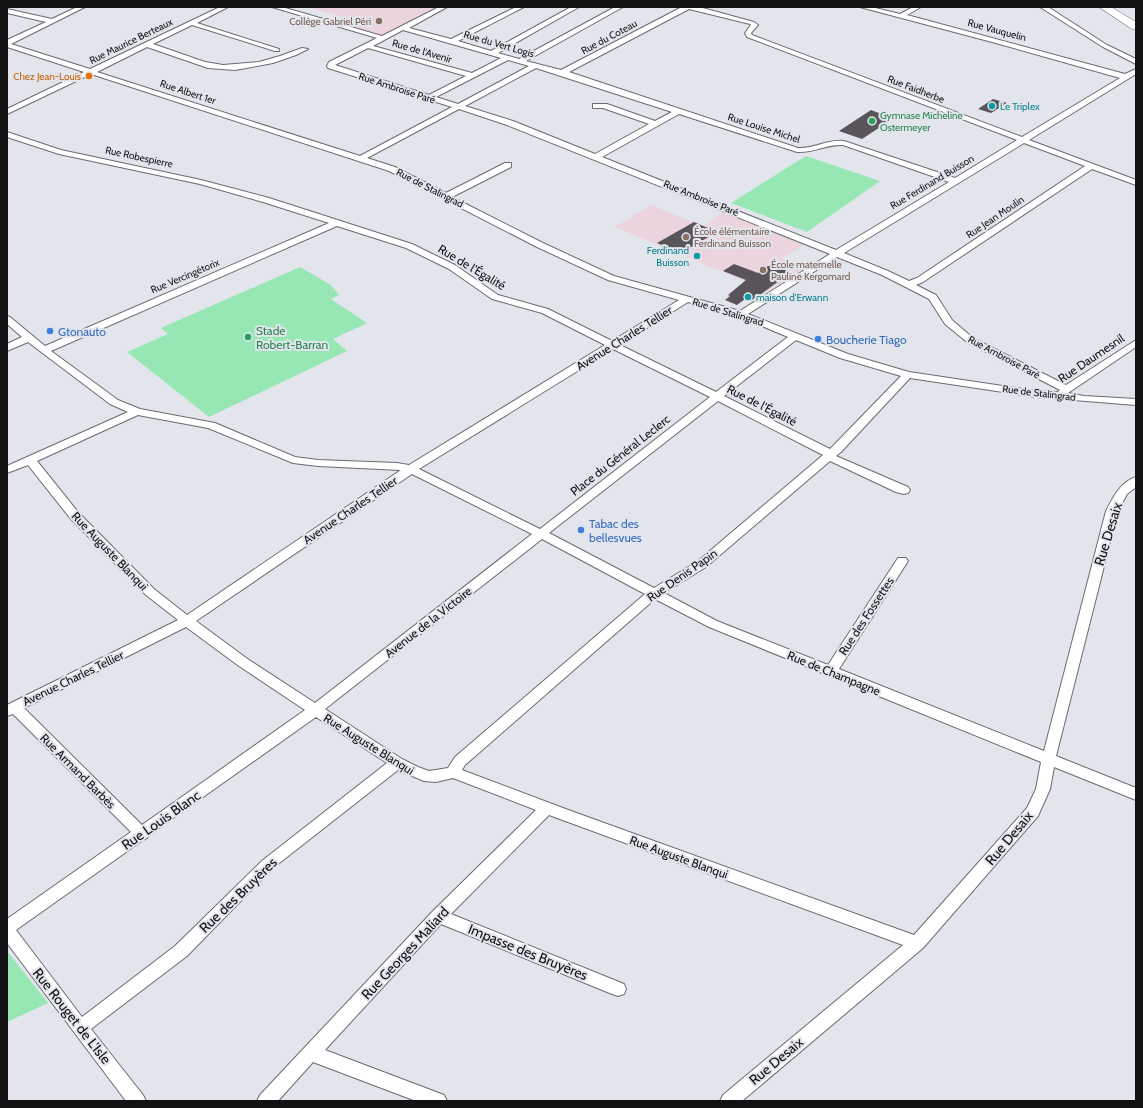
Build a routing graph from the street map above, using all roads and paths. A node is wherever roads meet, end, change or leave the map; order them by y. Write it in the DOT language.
graph roads {
  1 [pos="82,7"];
  2 [pos="225,7"];
  3 [pos="275,7"];
  4 [pos="444,7"];
  5 [pos="521,7"];
  6 [pos="576,7"];
  7 [pos="620,7"];
  8 [pos="687,7"];
  9 [pos="691,7"];
  10 [pos="863,7"];
  11 [pos="918,7"];
  12 [pos="1043,7"];
  13 [pos="1104,7"];
  14 [pos="1110,7"];
  15 [pos="7,11"];
  16 [pos="900,16"];
  17 [pos="53,21"];
  18 [pos="191,23"];
  19 [pos="1136,23"];
  20 [pos="1136,27"];
  21 [pos="402,28"];
  22 [pos="383,38"];
  23 [pos="453,41"];
  24 [pos="7,44"];
  25 [pos="147,45"];
  26 [pos="367,46"];
  27 [pos="304,49"];
  28 [pos="277,50"];
  29 [pos="492,53"];
  30 [pos="508,57"];
  31 [pos="520,61"];
  32 [pos="1136,62"];
  33 [pos="536,65"];
  34 [pos="1136,71"];
  35 [pos="90,72"];
  36 [pos="562,73"];
  37 [pos="471,76"];
  38 [pos="1126,77"];
  39 [pos="589,81"];
  40 [pos="428,98"];
  41 [pos="596,106"];
  42 [pos="458,107"];
  43 [pos="679,111"];
  44 [pos="7,112"];
  45 [pos="655,124"];
  46 [pos="7,134"];
  47 [pos="1023,140"];
  48 [pos="597,156"];
  49 [pos="362,158"];
  50 [pos="508,165"];
  51 [pos="1091,166"];
  52 [pos="955,181"];
  53 [pos="1136,183"];
  54 [pos="446,196"];
  55 [pos="266,200"];
  56 [pos="336,223"];
  57 [pos="837,253"];
  58 [pos="910,284"];
  59 [pos="687,299"];
  60 [pos="741,314"];
  61 [pos="7,319"];
  62 [pos="795,336"];
  63 [pos="30,338"];
  64 [pos="1136,343"];
  65 [pos="613,345"];
  66 [pos="7,348"];
  67 [pos="44,350"];
  68 [pos="908,375"];
  69 [pos="1064,392"];
  70 [pos="716,397"];
  71 [pos="1136,402"];
  72 [pos="137,412"];
  73 [pos="830,455"];
  74 [pos="30,460"];
  75 [pos="411,469"];
  76 [pos="7,470"];
  77 [pos="1136,480"];
  78 [pos="904,490"];
  79 [pos="540,534"];
  80 [pos="902,561"];
  81 [pos="655,593"];
  82 [pos="187,621"];
  83 [pos="831,671"];
  84 [pos="11,709"];
  85 [pos="315,710"];
  86 [pos="1049,758"];
  87 [pos="397,763"];
  88 [pos="454,772"];
  89 [pos="1136,794"];
  90 [pos="546,808"];
  91 [pos="142,834"];
  92 [pos="439,916"];
  93 [pos="7,930"];
  94 [pos="917,943"];
  95 [pos="618,989"];
  96 [pos="80,1028"];
  97 [pos="310,1053"];
  98 [pos="137,1101"];
  99 [pos="266,1101"];
  100 [pos="438,1101"];
  101 [pos="729,1101"];
  1 -- 17 [label="street"];
  2 -- 18 [label="street, Rue Maurice Berteaux"];
  3 -- 22 [label="street"];
  4 -- 21 [label="street"];
  5 -- 23 [label="street"];
  6 -- 29 [label="street"];
  7 -- 31 [label="street"];
  8 -- 36 [label="street, Rue du Coteau"];
  9 -- 47 [label="street, Rue Faidherbe"];
  10 -- 16 [label="street, Rue Vauquelin"];
  11 -- 16 [label="street"];
  12 -- 32 [label="street"];
  13 -- 20 [label="main road"];
  14 -- 19 [label="main road"];
  15 -- 17 [label="street"];
  16 -- 38 [label="street, Rue Vauquelin"];
  17 -- 24 [label="street"];
  18 -- 25 [label="street, Rue Maurice Berteaux"];
  18 -- 28 [label="street"];
  21 -- 22 [label="street"];
  21 -- 23 [label="street, Rue du Vert Logis"];
  22 -- 26 [label="street"];
  23 -- 29 [label="street, Rue du Vert Logis"];
  24 -- 35 [label="street, Rue Albert 1er"];
  25 -- 27 [label="street"];
  25 -- 35 [label="street, Rue Maurice Berteaux"];
  26 -- 37 [label="street, Rue de l'Avenir"];
  26 -- 40 [label="street, Rue Ambroise Paré"];
  29 -- 30 [label="street, Rue du Vert Logis"];
  30 -- 31 [label="street, Rue du Vert Logis"];
  30 -- 37 [label="street"];
  31 -- 33 [label="street, Rue du Vert Logis"];
  33 -- 36 [label="street, Rue du Vert Logis"];
  33 -- 42 [label="street"];
  34 -- 38 [label="street, Rue Ferdinand Buisson"];
  35 -- 44 [label="street, Rue Maurice Berteaux"];
  35 -- 49 [label="street, Rue Albert 1er"];
  36 -- 39 [label="street, Rue du Vert Logis"];
  37 -- 40 [label="street"];
  38 -- 47 [label="street, Rue Ferdinand Buisson"];
  39 -- 43 [label="street, Rue Louise Michel"];
  40 -- 42 [label="street, Rue Ambroise Paré"];
  41 -- 45 [label="street"];
  42 -- 48 [label="street, Rue Ambroise Paré"];
  42 -- 49 [label="street"];
  43 -- 45 [label="street"];
  43 -- 52 [label="street, Rue Louise Michel"];
  45 -- 48 [label="street"];
  46 -- 55 [label="street, Rue Robespierre"];
  47 -- 51 [label="street, Rue Faidherbe"];
  47 -- 52 [label="street, Rue Ferdinand Buisson"];
  48 -- 57 [label="street, Rue Ambroise Paré"];
  49 -- 54 [label="street, Rue de Stalingrad"];
  50 -- 54 [label="street"];
  51 -- 53 [label="street, Rue Faidherbe"];
  51 -- 58 [label="street, Rue Jean Moulin"];
  52 -- 57 [label="street, Rue Ferdinand Buisson"];
  54 -- 59 [label="street, Rue de Stalingrad"];
  55 -- 56 [label="street, Rue de l'Égalité"];
  56 -- 65 [label="street, Rue de l'Égalité"];
  56 -- 67 [label="street, Rue Vercingétorix"];
  57 -- 58 [label="street, Rue Ambroise Paré"];
  57 -- 60 [label="street, Rue Ferdinand Buisson"];
  58 -- 69 [label="street, Rue Ambroise Paré"];
  59 -- 60 [label="street, Rue de Stalingrad"];
  59 -- 65 [label="street, Avenue Charles Tellier"];
  60 -- 62 [label="street, Rue de Stalingrad"];
  61 -- 63 [label="street, Rue de Champagne"];
  62 -- 68 [label="street, Rue de Stalingrad"];
  62 -- 70 [label="street"];
  63 -- 66 [label="street"];
  63 -- 67 [label="street, Rue de Champagne"];
  64 -- 69 [label="street, Rue Daumesnil"];
  65 -- 70 [label="street, Rue de l'Égalité"];
  65 -- 75 [label="street, Avenue Charles Tellier"];
  67 -- 72 [label="street, Rue de Champagne"];
  68 -- 69 [label="street, Rue de Stalingrad"];
  68 -- 73 [label="street, Rue Denis Papin"];
  69 -- 71 [label="street, Rue de Stalingrad"];
  70 -- 73 [label="street, Rue de l'Égalité"];
  70 -- 79 [label="street, Place du Général Leclerc"];
  72 -- 74 [label="street"];
  72 -- 75 [label="street, Rue de Champagne"];
  73 -- 78 [label="street, Rue de l'Égalité"];
  73 -- 81 [label="street, Rue Denis Papin"];
  74 -- 76 [label="street"];
  74 -- 82 [label="street, Rue Auguste Blanqui"];
  75 -- 79 [label="street, Rue de Champagne"];
  75 -- 82 [label="street, Avenue Charles Tellier"];
  77 -- 86 [label="street, Rue Desaix"];
  79 -- 81 [label="street, Rue de Champagne"];
  79 -- 85 [label="street, Avenue de la Victoire"];
  80 -- 83 [label="street, Rue des Fossettes"];
  81 -- 83 [label="street, Rue de Champagne"];
  81 -- 88 [label="street, Rue Denis Papin"];
  82 -- 84 [label="street, Avenue Charles Tellier"];
  82 -- 85 [label="street, Rue Auguste Blanqui"];
  83 -- 86 [label="street, Rue de Champagne"];
  84 -- 91 [label="street, Rue Armand Barbès"];
  85 -- 87 [label="street, Rue Auguste Blanqui"];
  85 -- 91 [label="street, Rue Louis Blanc"];
  86 -- 89 [label="street, Rue de Champagne"];
  86 -- 94 [label="street, Rue Desaix"];
  87 -- 88 [label="street, Rue Auguste Blanqui"];
  87 -- 96 [label="street, Rue des Bruyères"];
  88 -- 90 [label="street, Rue Auguste Blanqui"];
  90 -- 92 [label="street, Rue Georges Maliard"];
  90 -- 94 [label="street, Rue Auguste Blanqui"];
  91 -- 93 [label="street, Rue Louis Blanc"];
  92 -- 95 [label="street, Impasse des Bruyères"];
  92 -- 97 [label="street, Rue Georges Maliard"];
  93 -- 96 [label="street, Rue Rouget de L'Isle"];
  94 -- 101 [label="street, Rue Desaix"];
  96 -- 98 [label="street, Rue Rouget de L'Isle"];
  97 -- 99 [label="street, Rue Georges Maliard"];
  97 -- 100 [label="street"];
}
